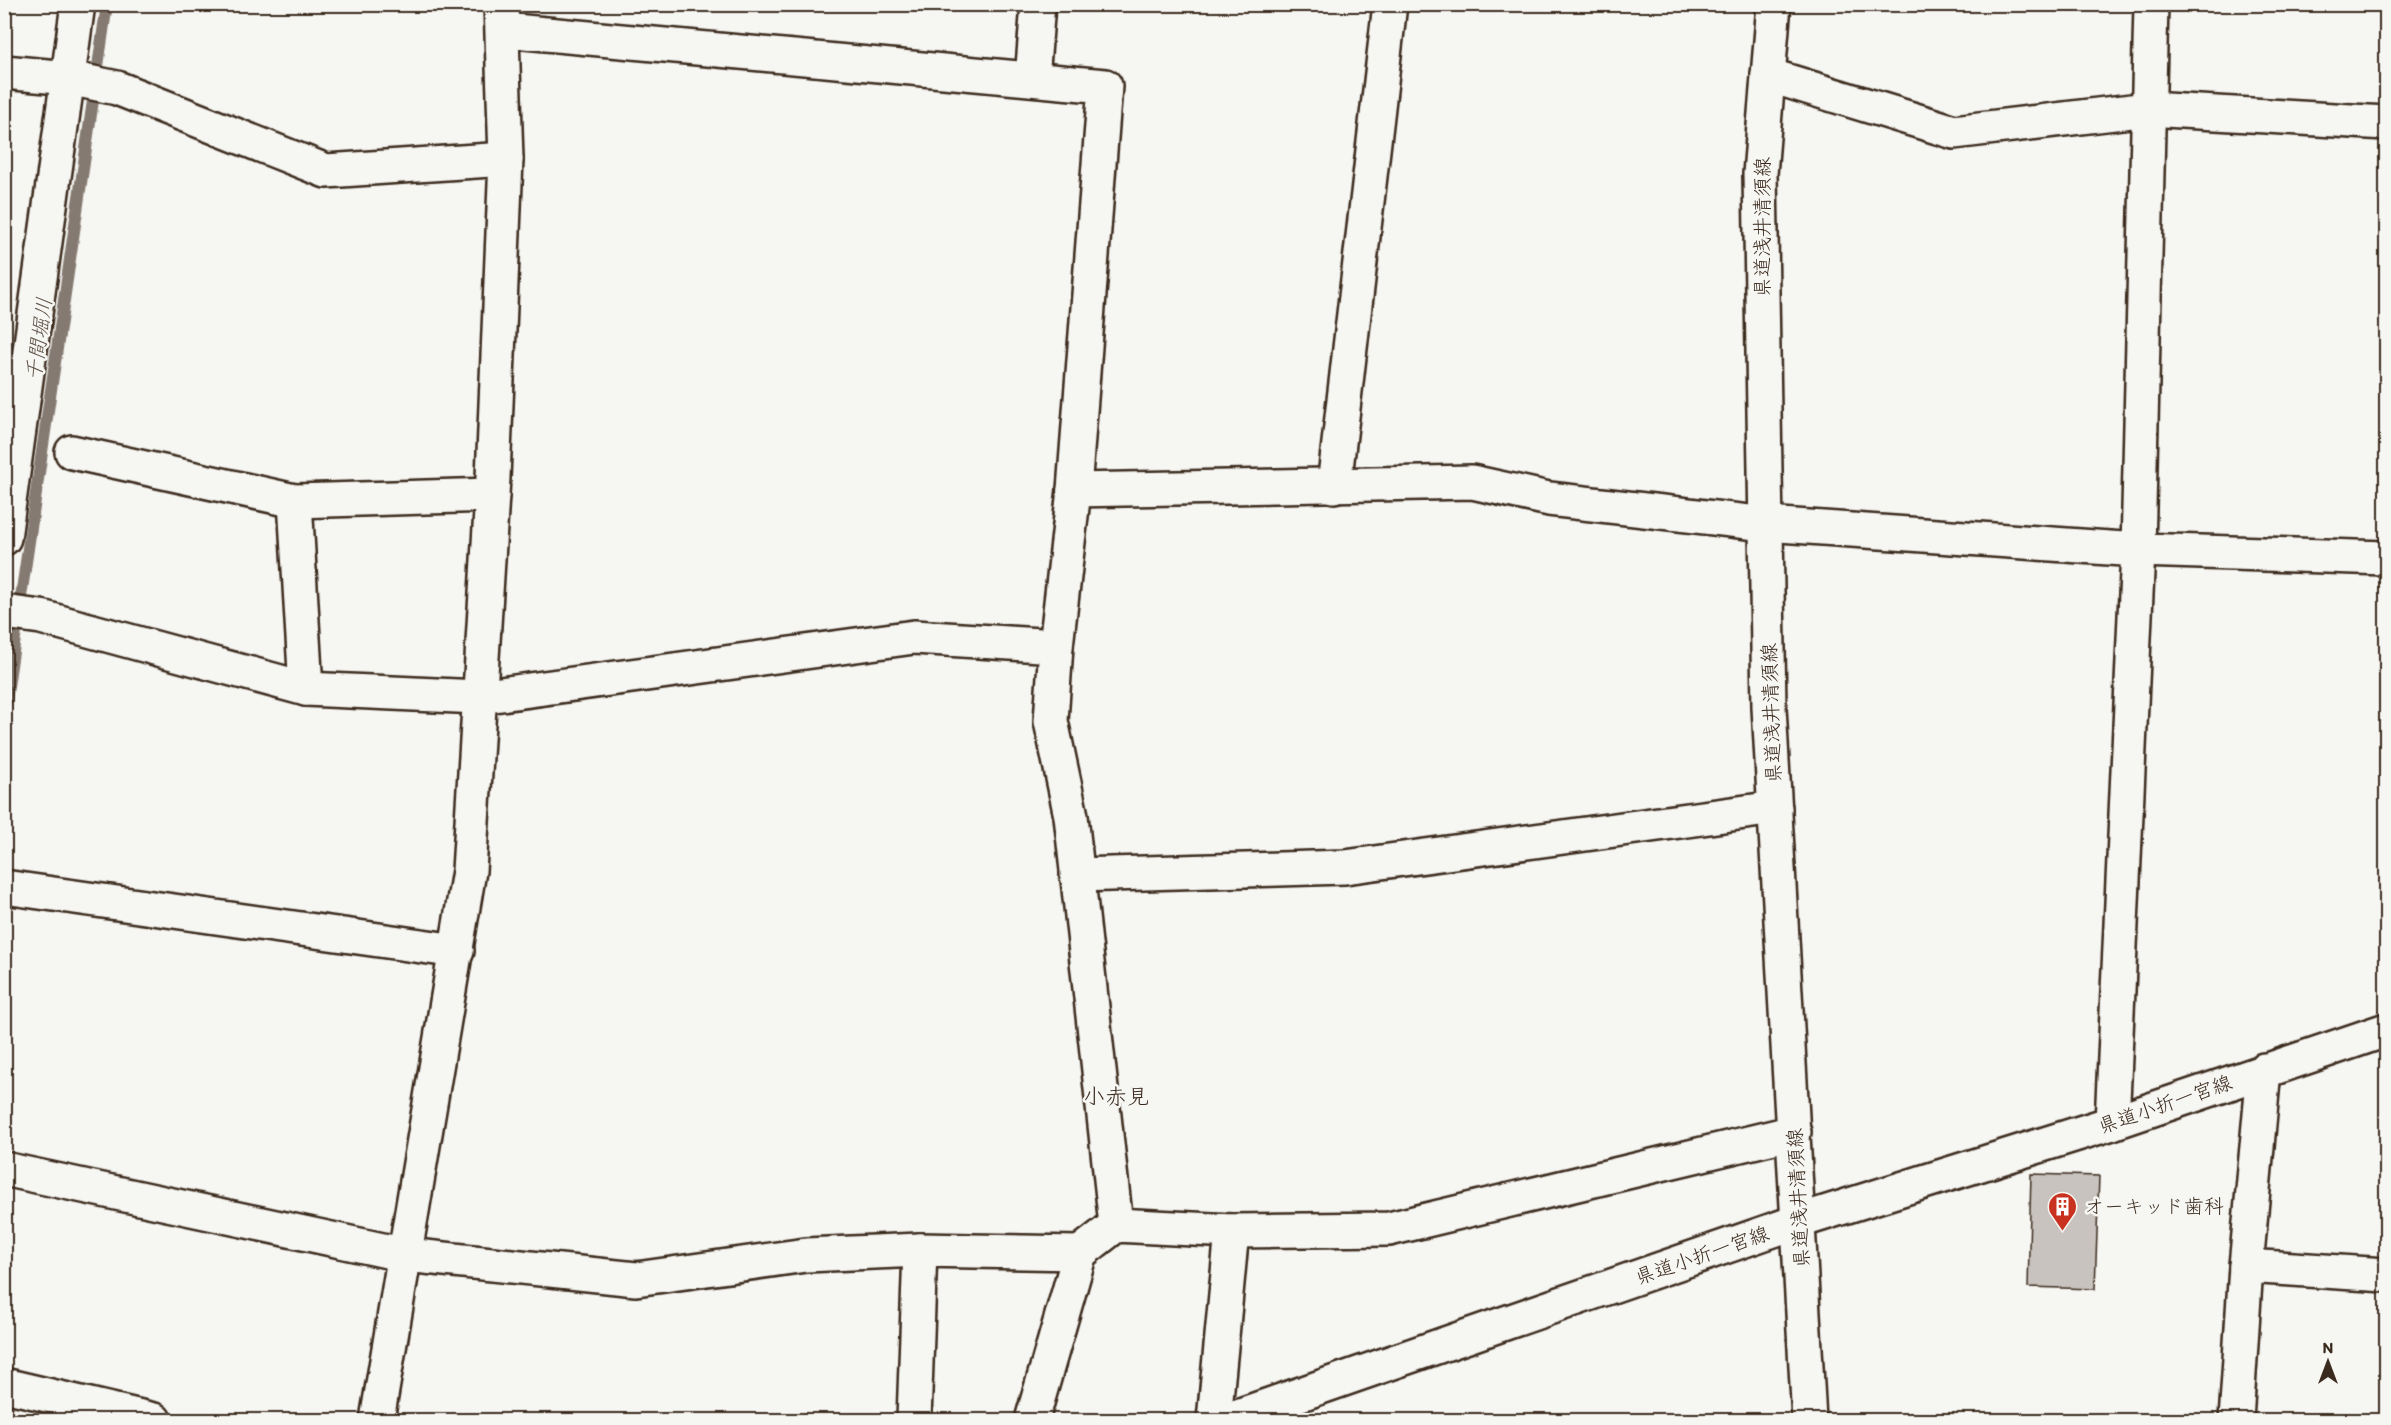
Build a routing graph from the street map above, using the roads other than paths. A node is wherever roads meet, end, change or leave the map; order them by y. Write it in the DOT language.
graph roads {
  1 [pos="78,4"];
  2 [pos="1038,4"];
  3 [pos="1390,4"];
  4 [pos="1774,4"];
  5 [pos="2151,4"];
  6 [pos="502,17"];
  7 [pos="4,72"];
  8 [pos="1768,75"];
  9 [pos="76,79"];
  10 [pos="1032,79"];
  11 [pos="2148,109"];
  12 [pos="2386,123"];
  13 [pos="506,159"];
  14 [pos="72,452"];
  15 [pos="1334,486"];
  16 [pos="1074,490"];
  17 [pos="492,495"];
  18 [pos="295,501"];
  19 [pos="1766,524"];
  20 [pos="4,538"];
  21 [pos="2138,550"];
  22 [pos="2386,558"];
  23 [pos="4,612"];
  24 [pos="1056,646"];
  25 [pos="306,689"];
  26 [pos="478,697"];
  27 [pos="1775,808"];
  28 [pos="1077,875"];
  29 [pos="4,887"];
  30 [pos="457,951"];
  31 [pos="2386,1030"];
  32 [pos="2264,1070"];
  33 [pos="2112,1123"];
  34 [pos="1794,1132"];
  35 [pos="4,1169"];
  36 [pos="1799,1221"];
  37 [pos="1116,1225"];
  38 [pos="1232,1232"];
  39 [pos="920,1250"];
  40 [pos="1080,1253"];
  41 [pos="406,1255"];
  42 [pos="2246,1266"];
  43 [pos="2386,1275"];
  44 [pos="4,1385"];
  45 [pos="154,1420"];
  46 [pos="377,1420"];
  47 [pos="914,1420"];
  48 [pos="1032,1420"];
  49 [pos="1214,1420"];
  50 [pos="1226,1420"];
  51 [pos="1809,1420"];
  52 [pos="2236,1420"];
  1 -- 9 [label="street"];
  2 -- 10 [label="street"];
  3 -- 15 [label="street"];
  4 -- 8 [label="street, 県道浅井清須線"];
  5 -- 11 [label="street"];
  6 -- 10 [label="street"];
  6 -- 13 [label="street"];
  7 -- 9 [label="street"];
  8 -- 11 [label="street"];
  8 -- 19 [label="street, 県道浅井清須線"];
  9 -- 13 [label="street"];
  9 -- 20 [label="street"];
  10 -- 16 [label="street"];
  11 -- 12 [label="street"];
  11 -- 21 [label="street"];
  13 -- 17 [label="street"];
  14 -- 18 [label="street"];
  15 -- 16 [label="street"];
  15 -- 19 [label="street"];
  16 -- 24 [label="street"];
  17 -- 18 [label="street"];
  17 -- 26 [label="street"];
  18 -- 25 [label="street"];
  19 -- 21 [label="street"];
  19 -- 27 [label="street, 県道浅井清須線"];
  21 -- 22 [label="street"];
  21 -- 33 [label="street"];
  23 -- 25 [label="street"];
  24 -- 26 [label="street"];
  24 -- 28 [label="street"];
  25 -- 26 [label="street"];
  26 -- 30 [label="street"];
  27 -- 28 [label="street"];
  27 -- 34 [label="street, 県道浅井清須線"];
  28 -- 37 [label="street"];
  29 -- 30 [label="street"];
  30 -- 41 [label="street"];
  31 -- 32 [label="street, 県道小折一宮線"];
  32 -- 33 [label="street, 県道小折一宮線"];
  32 -- 42 [label="street"];
  33 -- 36 [label="street, 県道小折一宮線"];
  34 -- 36 [label="street, 県道浅井清須線"];
  34 -- 38 [label="street"];
  35 -- 41 [label="street"];
  36 -- 50 [label="street, 県道小折一宮線"];
  36 -- 51 [label="street, 県道浅井清須線"];
  37 -- 38 [label="street"];
  37 -- 40 [label="street"];
  38 -- 49 [label="street"];
  39 -- 40 [label="street"];
  39 -- 41 [label="street"];
  39 -- 47 [label="street"];
  40 -- 48 [label="street"];
  41 -- 46 [label="street"];
  42 -- 43 [label="street"];
  42 -- 52 [label="street"];
  44 -- 45 [label="street"];
}
